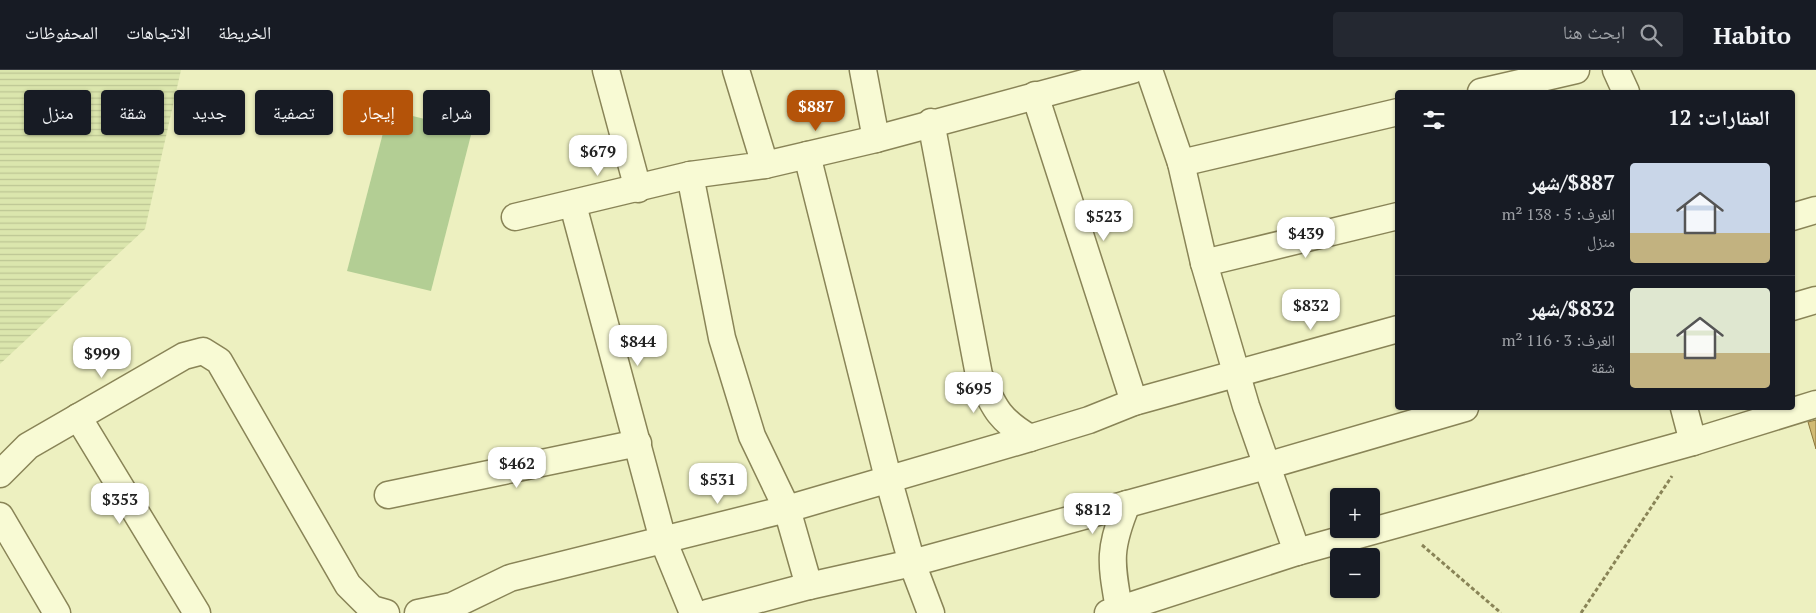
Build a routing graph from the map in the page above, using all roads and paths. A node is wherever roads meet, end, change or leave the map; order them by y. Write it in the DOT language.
graph roads {
  1 [pos="606,70"];
  2 [pos="736,70"];
  3 [pos="863,70"];
  4 [pos="1132,70"];
  5 [pos="1149,70"];
  6 [pos="1576,70"];
  7 [pos="1616,70"];
  8 [pos="1490,90"];
  9 [pos="1625,90"];
  10 [pos="1035,95"];
  11 [pos="1395,113"];
  12 [pos="932,122"];
  13 [pos="876,139"];
  14 [pos="807,155"];
  15 [pos="1181,163"];
  16 [pos="765,165"];
  17 [pos="690,175"];
  18 [pos="638,189"];
  19 [pos="573,205"];
  20 [pos="1816,210"];
  21 [pos="1795,216"];
  22 [pos="515,217"];
  23 [pos="1395,217"];
  24 [pos="1204,263"];
  25 [pos="1816,300"];
  26 [pos="1795,307"];
  27 [pos="1395,330"];
  28 [pos="1236,373"];
  29 [pos="1134,402"];
  30 [pos="1816,404"];
  31 [pos="1458,410"];
  32 [pos="1685,410"];
  33 [pos="78,417"];
  34 [pos="1030,438"];
  35 [pos="1693,442"];
  36 [pos="638,443"];
  37 [pos="1266,466"];
  38 [pos="0,474"];
  39 [pos="888,478"];
  40 [pos="388,495"];
  41 [pos="1127,504"];
  42 [pos="787,509"];
  43 [pos="0,516"];
  44 [pos="1398,523"];
  45 [pos="663,540"];
  46 [pos="1298,552"];
  47 [pos="912,563"];
  48 [pos="809,586"];
  49 [pos="1114,611"];
  50 [pos="58,613"];
  51 [pos="197,613"];
  52 [pos="386,613"];
  53 [pos="418,613"];
  54 [pos="692,613"];
  55 [pos="707,613"];
  56 [pos="931,613"];
  57 [pos="1501,613"];
  58 [pos="1581,613"];
  1 -- 18 [label="street"];
  2 -- 16 [label="street"];
  3 -- 13 [label="street"];
  4 -- 10 [label="street"];
  5 -- 15 [label="street"];
  6 -- 8 [label="street"];
  7 -- 9 [label="street"];
  10 -- 12 [label="street"];
  10 -- 29 [label="street"];
  11 -- 15 [label="street"];
  12 -- 13 [label="street"];
  12 -- 34 [label="street"];
  13 -- 14 [label="street"];
  14 -- 16 [label="street"];
  14 -- 39 [label="street"];
  15 -- 24 [label="street"];
  16 -- 17 [label="street"];
  17 -- 18 [label="street"];
  17 -- 42 [label="street"];
  18 -- 19 [label="street"];
  19 -- 22 [label="street"];
  19 -- 36 [label="street"];
  20 -- 21 [label="street"];
  23 -- 24 [label="street"];
  24 -- 28 [label="street"];
  25 -- 26 [label="street"];
  27 -- 28 [label="street"];
  28 -- 29 [label="street"];
  28 -- 37 [label="street"];
  29 -- 34 [label="street"];
  30 -- 35 [label="street"];
  31 -- 37 [label="street"];
  32 -- 35 [label="street"];
  33 -- 38 [label="street"];
  33 -- 51 [label="street"];
  33 -- 52 [label="street"];
  34 -- 39 [label="street"];
  35 -- 44 [label="street"];
  35 -- 58 [label="path"];
  36 -- 40 [label="street"];
  36 -- 45 [label="street"];
  37 -- 41 [label="street"];
  37 -- 46 [label="street"];
  39 -- 42 [label="street"];
  39 -- 47 [label="street"];
  41 -- 47 [label="street"];
  41 -- 49 [label="street"];
  42 -- 45 [label="street"];
  42 -- 48 [label="street"];
  43 -- 50 [label="street"];
  44 -- 46 [label="street"];
  44 -- 57 [label="path"];
  45 -- 53 [label="street"];
  45 -- 54 [label="street"];
  46 -- 49 [label="street"];
  47 -- 48 [label="street"];
  47 -- 56 [label="street"];
  48 -- 55 [label="street"];
}
